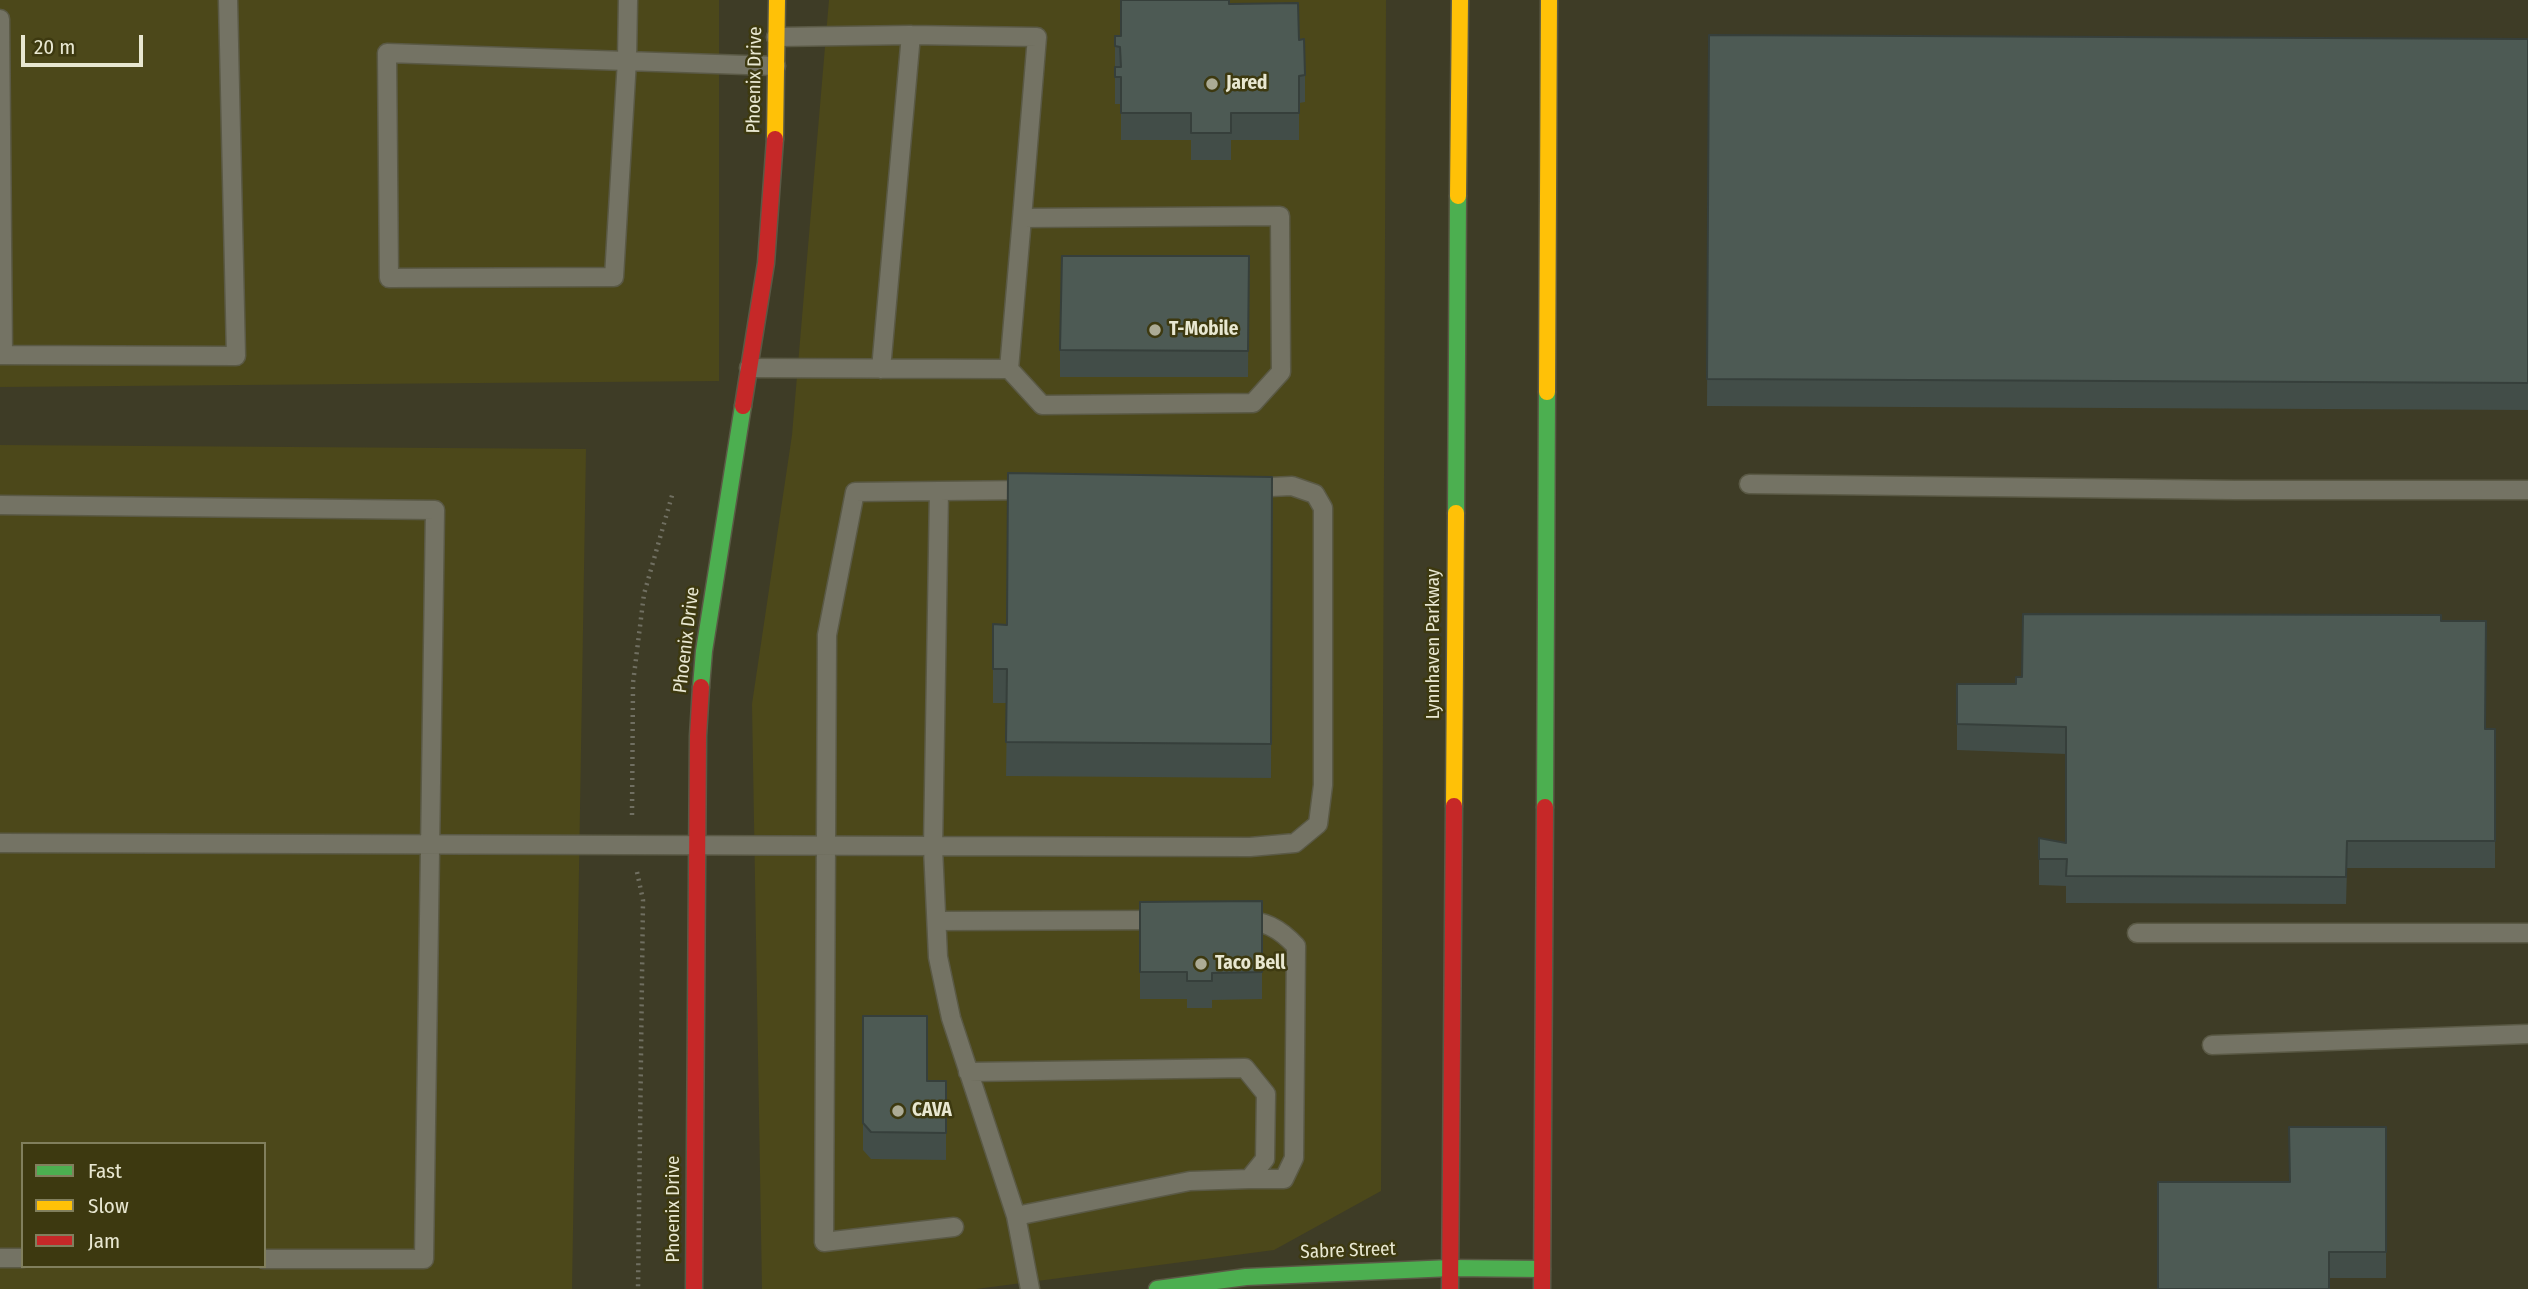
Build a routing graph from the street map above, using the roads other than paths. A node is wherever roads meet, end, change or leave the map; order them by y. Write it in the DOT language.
graph roads {
  1 [pos="228,0"];
  2 [pos="628,0"];
  3 [pos="777,0"];
  4 [pos="1460,0"];
  5 [pos="1549,0"];
  6 [pos="0,19"];
  7 [pos="911,35"];
  8 [pos="776,37"];
  9 [pos="627,60"];
  10 [pos="776,65"];
  11 [pos="1022,218"];
  12 [pos="1,355"];
  13 [pos="750,368"];
  14 [pos="881,369"];
  15 [pos="1009,369"];
  16 [pos="1749,484"];
  17 [pos="1232,489"];
  18 [pos="1050,490"];
  19 [pos="2528,490"];
  20 [pos="939,491"];
  21 [pos="0,505"];
  22 [pos="0,843"];
  23 [pos="429,846"];
  24 [pos="699,846"];
  25 [pos="826,847"];
  26 [pos="933,848"];
  27 [pos="1186,920"];
  28 [pos="1228,920"];
  29 [pos="937,921"];
  30 [pos="2137,933"];
  31 [pos="2528,933"];
  32 [pos="2528,1034"];
  33 [pos="2212,1045"];
  34 [pos="968,1072"];
  35 [pos="1249,1179"];
  36 [pos="1016,1216"];
  37 [pos="954,1227"];
  38 [pos="0,1258"];
  39 [pos="21,1258"];
  40 [pos="266,1259"];
  41 [pos="1451,1268"];
  42 [pos="1542,1269"];
  43 [pos="694,1289"];
  44 [pos="1030,1289"];
  45 [pos="1157,1289"];
  46 [pos="1450,1289"];
  47 [pos="1542,1289"];
  1 -- 12 [label="lane"];
  2 -- 9 [label="lane"];
  3 -- 8 [label="main road, Phoenix Drive"];
  4 -- 41 [label="main road, Lynnhaven Parkway"];
  5 -- 42 [label="main road"];
  6 -- 12 [label="lane"];
  7 -- 8 [label="lane"];
  7 -- 11 [label="lane"];
  7 -- 14 [label="lane"];
  8 -- 10 [label="main road, Phoenix Drive"];
  9 -- 9 [label="lane"];
  9 -- 10 [label="lane"];
  10 -- 13 [label="main road, Phoenix Drive"];
  11 -- 15 [label="lane"];
  11 -- 15 [label="lane"];
  13 -- 14 [label="lane"];
  13 -- 24 [label="main road, Phoenix Drive"];
  14 -- 15 [label="lane"];
  16 -- 19 [label="lane"];
  17 -- 26 [label="lane"];
  18 -- 20 [label="lane"];
  20 -- 25 [label="lane"];
  20 -- 26 [label="lane"];
  21 -- 23 [label="lane"];
  22 -- 23 [label="lane"];
  23 -- 24 [label="lane"];
  23 -- 40 [label="lane"];
  24 -- 25 [label="lane"];
  24 -- 43 [label="main road, Phoenix Drive"];
  25 -- 26 [label="lane"];
  25 -- 37 [label="lane"];
  26 -- 29 [label="lane"];
  27 -- 29 [label="lane"];
  28 -- 35 [label="lane"];
  29 -- 34 [label="lane"];
  30 -- 31 [label="lane"];
  32 -- 33 [label="lane"];
  34 -- 35 [label="lane"];
  34 -- 36 [label="lane"];
  35 -- 36 [label="lane"];
  36 -- 44 [label="lane"];
  38 -- 39 [label="lane"];
  41 -- 42 [label="main road, Sabre Street"];
  41 -- 45 [label="main road, Sabre Street"];
  41 -- 46 [label="main road, Lynnhaven Parkway"];
  42 -- 47 [label="main road"];
}
